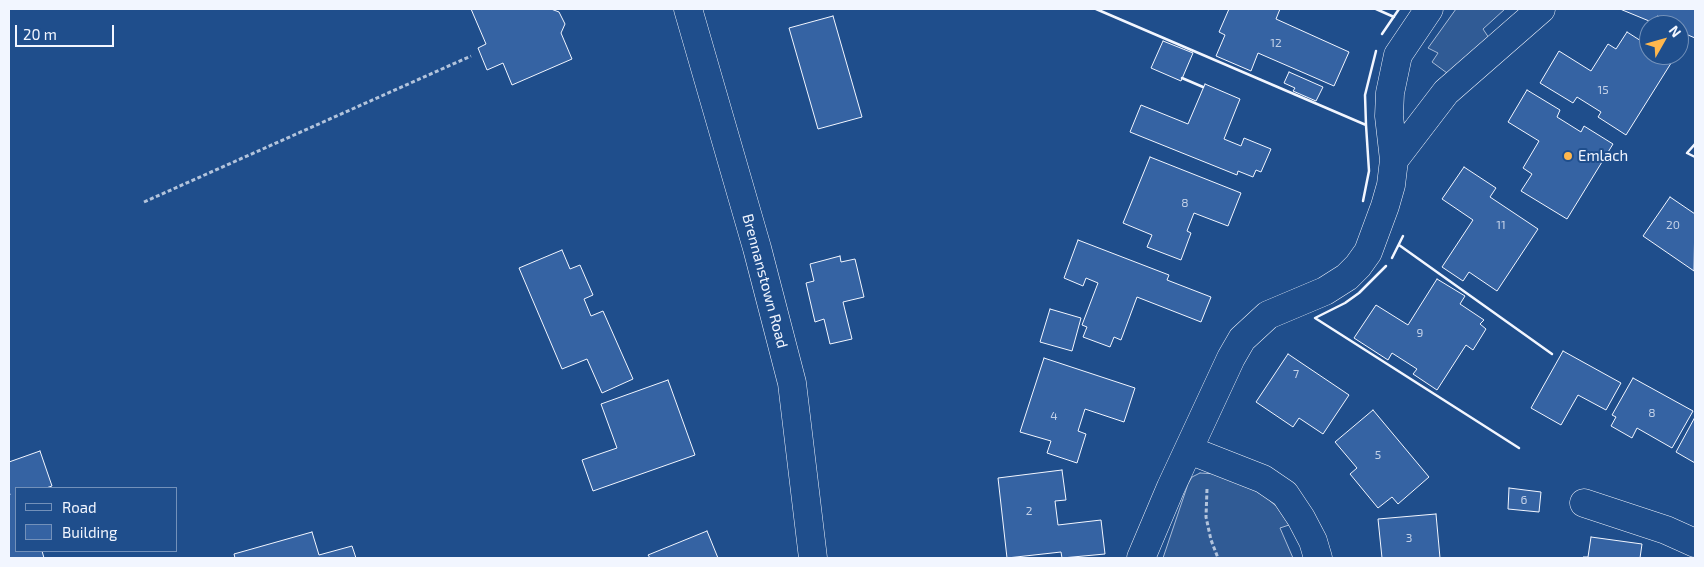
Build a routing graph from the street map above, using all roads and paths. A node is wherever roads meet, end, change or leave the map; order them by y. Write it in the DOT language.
graph roads {
  1 [pos="688,9"];
  2 [pos="1429,9"];
  3 [pos="1541,9"];
  4 [pos="471,56"];
  5 [pos="1394,160"];
  6 [pos="144,202"];
  7 [pos="1201,455"];
  8 [pos="1584,503"];
  9 [pos="1695,543"];
  10 [pos="813,558"];
  11 [pos="1141,558"];
  12 [pos="1218,558"];
  13 [pos="1318,558"];
  1 -- 10 [label="street, Brennanstown Road"];
  2 -- 5 [label="street"];
  3 -- 5 [label="street"];
  4 -- 6 [label="path"];
  5 -- 7 [label="street"];
  7 -- 11 [label="street"];
  7 -- 12 [label="path"];
  7 -- 13 [label="street"];
  8 -- 9 [label="street"];
}
